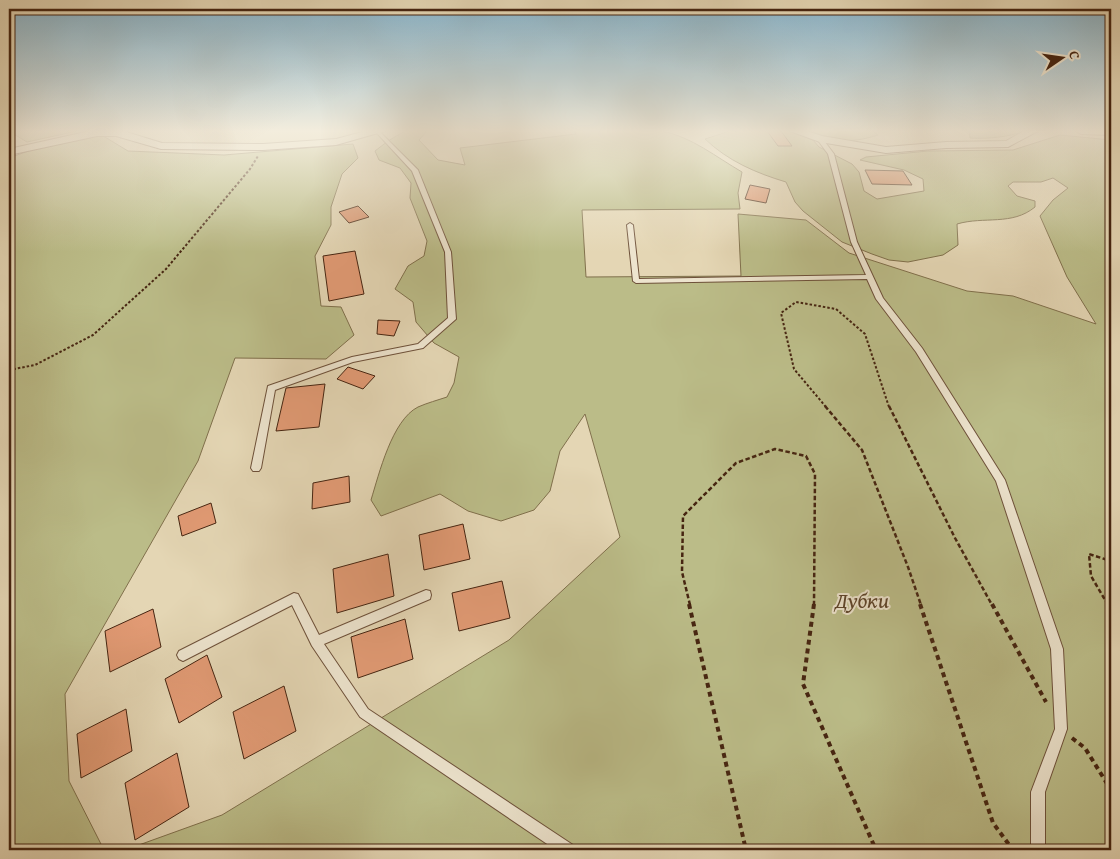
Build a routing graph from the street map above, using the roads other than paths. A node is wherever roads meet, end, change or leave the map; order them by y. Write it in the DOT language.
graph roads {
  1 [pos="415,171"];
  2 [pos="835,171"];
  3 [pos="630,225"];
  4 [pos="870,277"];
  5 [pos="256,468"];
  6 [pos="426,595"];
  7 [pos="316,642"];
  8 [pos="183,655"];
  9 [pos="568,850"];
  10 [pos="1038,850"];
  1 -- 5 [label="lane"];
  2 -- 4 [label="lane"];
  3 -- 4 [label="lane"];
  4 -- 10 [label="lane"];
  6 -- 7 [label="lane"];
  7 -- 8 [label="lane"];
  7 -- 9 [label="lane"];
}
